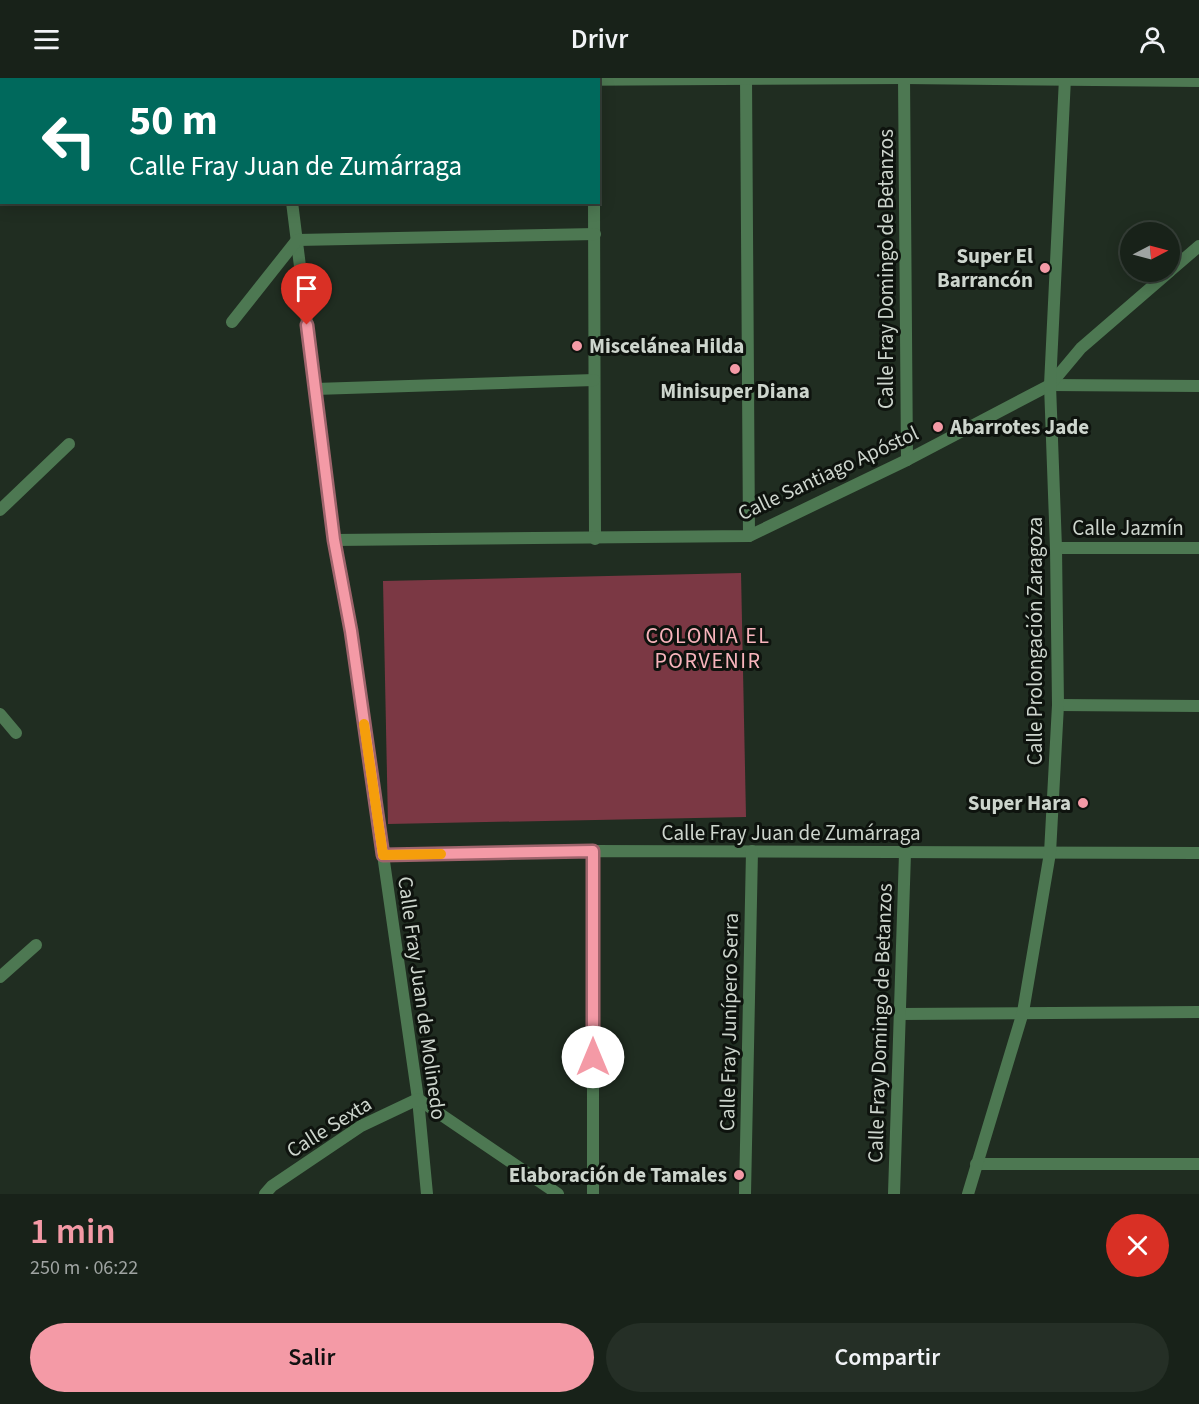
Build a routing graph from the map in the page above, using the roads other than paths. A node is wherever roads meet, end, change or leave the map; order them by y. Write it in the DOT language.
graph roads {
  1 [pos="746,78"];
  2 [pos="904,78"];
  3 [pos="600,79"];
  4 [pos="1065,79"];
  5 [pos="1199,81"];
  6 [pos="291,204"];
  7 [pos="594,204"];
  8 [pos="594,234"];
  9 [pos="297,240"];
  10 [pos="1199,246"];
  11 [pos="1180,262"];
  12 [pos="1157,282"];
  13 [pos="232,322"];
  14 [pos="594,380"];
  15 [pos="1050,385"];
  16 [pos="1199,386"];
  17 [pos="315,389"];
  18 [pos="69,444"];
  19 [pos="907,460"];
  20 [pos="0,510"];
  21 [pos="749,536"];
  22 [pos="595,538"];
  23 [pos="334,540"];
  24 [pos="1056,548"];
  25 [pos="1199,548"];
  26 [pos="1058,705"];
  27 [pos="1199,706"];
  28 [pos="0,714"];
  29 [pos="16,733"];
  30 [pos="593,851"];
  31 [pos="752,851"];
  32 [pos="905,853"];
  33 [pos="1050,853"];
  34 [pos="1199,853"];
  35 [pos="383,855"];
  36 [pos="36,945"];
  37 [pos="0,977"];
  38 [pos="1023,1012"];
  39 [pos="1199,1012"];
  40 [pos="900,1014"];
  41 [pos="418,1099"];
  42 [pos="976,1164"];
  43 [pos="1199,1164"];
  44 [pos="265,1194"];
  45 [pos="427,1194"];
  46 [pos="558,1194"];
  47 [pos="593,1194"];
  48 [pos="745,1194"];
  49 [pos="894,1194"];
  50 [pos="968,1194"];
  1 -- 2 [label="street"];
  1 -- 3 [label="street"];
  1 -- 21 [label="street"];
  2 -- 4 [label="street"];
  2 -- 19 [label="street, Calle Fray Domingo de Betanzos"];
  4 -- 5 [label="street"];
  4 -- 15 [label="street, Calle Prolongación Zaragoza"];
  6 -- 9 [label="street, Calle Fray Juan de Molinedo"];
  7 -- 8 [label="street"];
  8 -- 9 [label="street"];
  8 -- 14 [label="street"];
  9 -- 13 [label="street"];
  9 -- 17 [label="street, Calle Fray Juan de Molinedo"];
  10 -- 11 [label="street, Calle Santiago Apóstol"];
  12 -- 15 [label="street, Calle Santiago Apóstol"];
  14 -- 17 [label="street"];
  14 -- 22 [label="street"];
  15 -- 16 [label="street"];
  15 -- 19 [label="street, Calle Santiago Apóstol"];
  15 -- 24 [label="street, Calle Prolongación Zaragoza"];
  17 -- 23 [label="street, Calle Fray Juan de Molinedo"];
  18 -- 20 [label="street"];
  19 -- 21 [label="street, Calle Santiago Apóstol"];
  21 -- 22 [label="street, Calle Santiago Apóstol"];
  22 -- 23 [label="street, Calle Santiago Apóstol"];
  23 -- 35 [label="street, Calle Fray Juan de Molinedo"];
  24 -- 25 [label="street, Calle Jazmín"];
  24 -- 26 [label="street, Calle Prolongación Zaragoza"];
  26 -- 27 [label="street"];
  26 -- 33 [label="street, Calle Prolongación Zaragoza"];
  28 -- 29 [label="street"];
  30 -- 31 [label="street, Calle Fray Juan de Zumárraga"];
  30 -- 35 [label="street, Calle Fray Juan de Zumárraga"];
  30 -- 47 [label="street"];
  31 -- 32 [label="street, Calle Fray Juan de Zumárraga"];
  31 -- 48 [label="street, Calle Fray Junípero Serra"];
  32 -- 33 [label="street, Calle Fray Juan de Zumárraga"];
  32 -- 40 [label="street, Calle Fray Domingo de Betanzos"];
  33 -- 34 [label="street, Calle Fray Juan de Zumárraga"];
  33 -- 38 [label="street, Calle Prolongación Zaragoza"];
  35 -- 41 [label="street, Calle Fray Juan de Molinedo"];
  36 -- 37 [label="street"];
  38 -- 39 [label="street"];
  38 -- 40 [label="street"];
  38 -- 42 [label="street, Calle Prolongación Zaragoza"];
  40 -- 49 [label="street, Calle Fray Domingo de Betanzos"];
  41 -- 44 [label="street, Calle Sexta"];
  41 -- 45 [label="street, Calle Fray Juan de Molinedo"];
  41 -- 46 [label="street"];
  42 -- 43 [label="street"];
  42 -- 50 [label="street, Calle Prolongación Zaragoza"];
}
